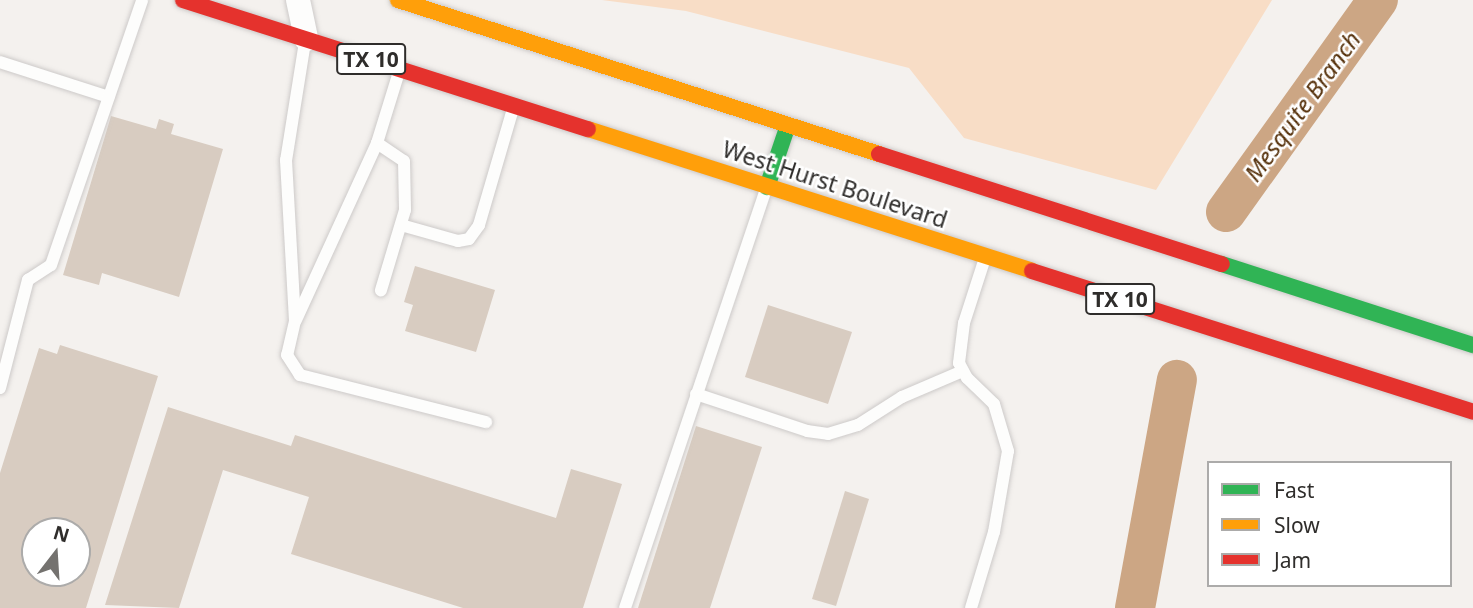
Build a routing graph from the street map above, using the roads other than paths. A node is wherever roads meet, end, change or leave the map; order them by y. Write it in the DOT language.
graph roads {
  1 [pos="142,0"];
  2 [pos="183,0"];
  3 [pos="298,0"];
  4 [pos="398,0"];
  5 [pos="306,38"];
  6 [pos="0,62"];
  7 [pos="400,69"];
  8 [pos="109,97"];
  9 [pos="514,105"];
  10 [pos="788,125"];
  11 [pos="377,143"];
  12 [pos="767,187"];
  13 [pos="401,225"];
  14 [pos="986,256"];
  15 [pos="381,290"];
  16 [pos="295,321"];
  17 [pos="1473,345"];
  18 [pos="963,371"];
  19 [pos="0,388"];
  20 [pos="696,394"];
  21 [pos="1473,412"];
  22 [pos="486,422"];
  23 [pos="625,608"];
  24 [pos="971,608"];
  1 -- 8 [label="lane"];
  2 -- 5 [label="main road, West Hurst Boulevard / TX 10"];
  3 -- 5 [label="street"];
  4 -- 10 [label="main road, West Hurst Boulevard"];
  5 -- 7 [label="main road, West Hurst Boulevard / TX 10"];
  5 -- 16 [label="lane"];
  6 -- 8 [label="lane"];
  7 -- 9 [label="main road, West Hurst Boulevard / TX 10"];
  7 -- 11 [label="lane"];
  8 -- 19 [label="lane"];
  9 -- 12 [label="main road, West Hurst Boulevard / TX 10"];
  9 -- 13 [label="lane"];
  10 -- 12 [label="main road"];
  10 -- 17 [label="main road, West Hurst Boulevard"];
  11 -- 13 [label="lane"];
  11 -- 16 [label="lane"];
  12 -- 14 [label="main road, West Hurst Boulevard / TX 10"];
  12 -- 20 [label="lane"];
  13 -- 15 [label="lane"];
  14 -- 18 [label="lane"];
  14 -- 21 [label="main road, West Hurst Boulevard / TX 10"];
  16 -- 22 [label="lane"];
  18 -- 20 [label="lane"];
  18 -- 24 [label="lane"];
  20 -- 23 [label="lane"];
}
